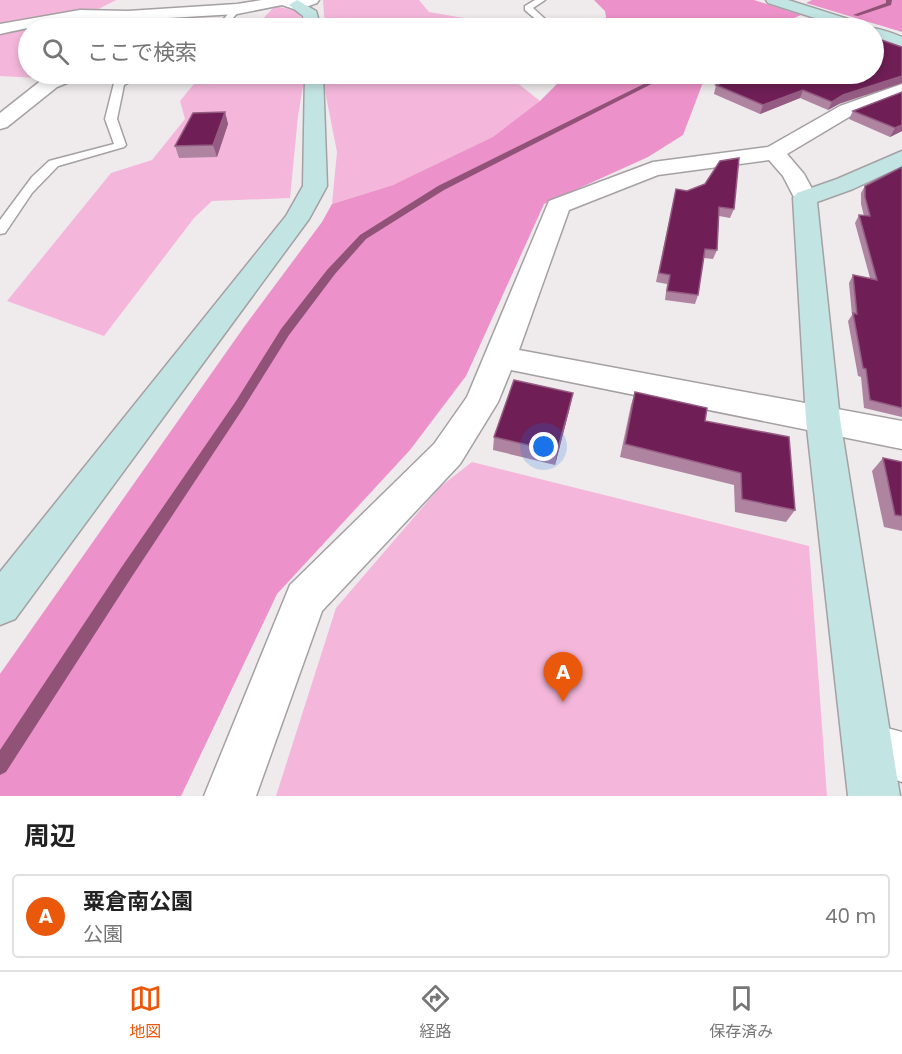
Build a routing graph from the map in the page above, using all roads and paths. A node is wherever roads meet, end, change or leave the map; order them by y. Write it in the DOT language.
graph roads {
  1 [pos="541,0"];
  2 [pos="773,0"];
  3 [pos="293,1"];
  4 [pos="237,9"];
  5 [pos="128,16"];
  6 [pos="55,18"];
  7 [pos="229,18"];
  8 [pos="311,18"];
  9 [pos="540,18"];
  10 [pos="830,18"];
  11 [pos="18,25"];
  12 [pos="0,28"];
  13 [pos="884,35"];
  14 [pos="899,38"];
  15 [pos="49,84"];
  16 [pos="119,84"];
  17 [pos="314,84"];
  18 [pos="902,90"];
  19 [pos="0,123"];
  20 [pos="774,153"];
  21 [pos="902,158"];
  22 [pos="805,198"];
  23 [pos="0,230"];
  24 [pos="501,357"];
  25 [pos="823,419"];
  26 [pos="902,435"];
  27 [pos="0,605"];
  28 [pos="885,752"];
  29 [pos="230,796"];
  30 [pos="874,796"];
  1 -- 9 [label="lane"];
  2 -- 10 [label="street"];
  3 -- 4 [label="street"];
  3 -- 8 [label="street"];
  4 -- 5 [label="street"];
  4 -- 7 [label="lane"];
  5 -- 6 [label="street"];
  11 -- 12 [label="street"];
  13 -- 14 [label="street"];
  15 -- 19 [label="street"];
  16 -- 23 [label="lane"];
  17 -- 27 [label="street"];
  18 -- 20 [label="street"];
  20 -- 22 [label="street"];
  20 -- 24 [label="street"];
  21 -- 22 [label="street"];
  22 -- 25 [label="street"];
  24 -- 25 [label="street"];
  24 -- 29 [label="street"];
  25 -- 26 [label="street"];
  25 -- 28 [label="street"];
  28 -- 30 [label="street"];
}
